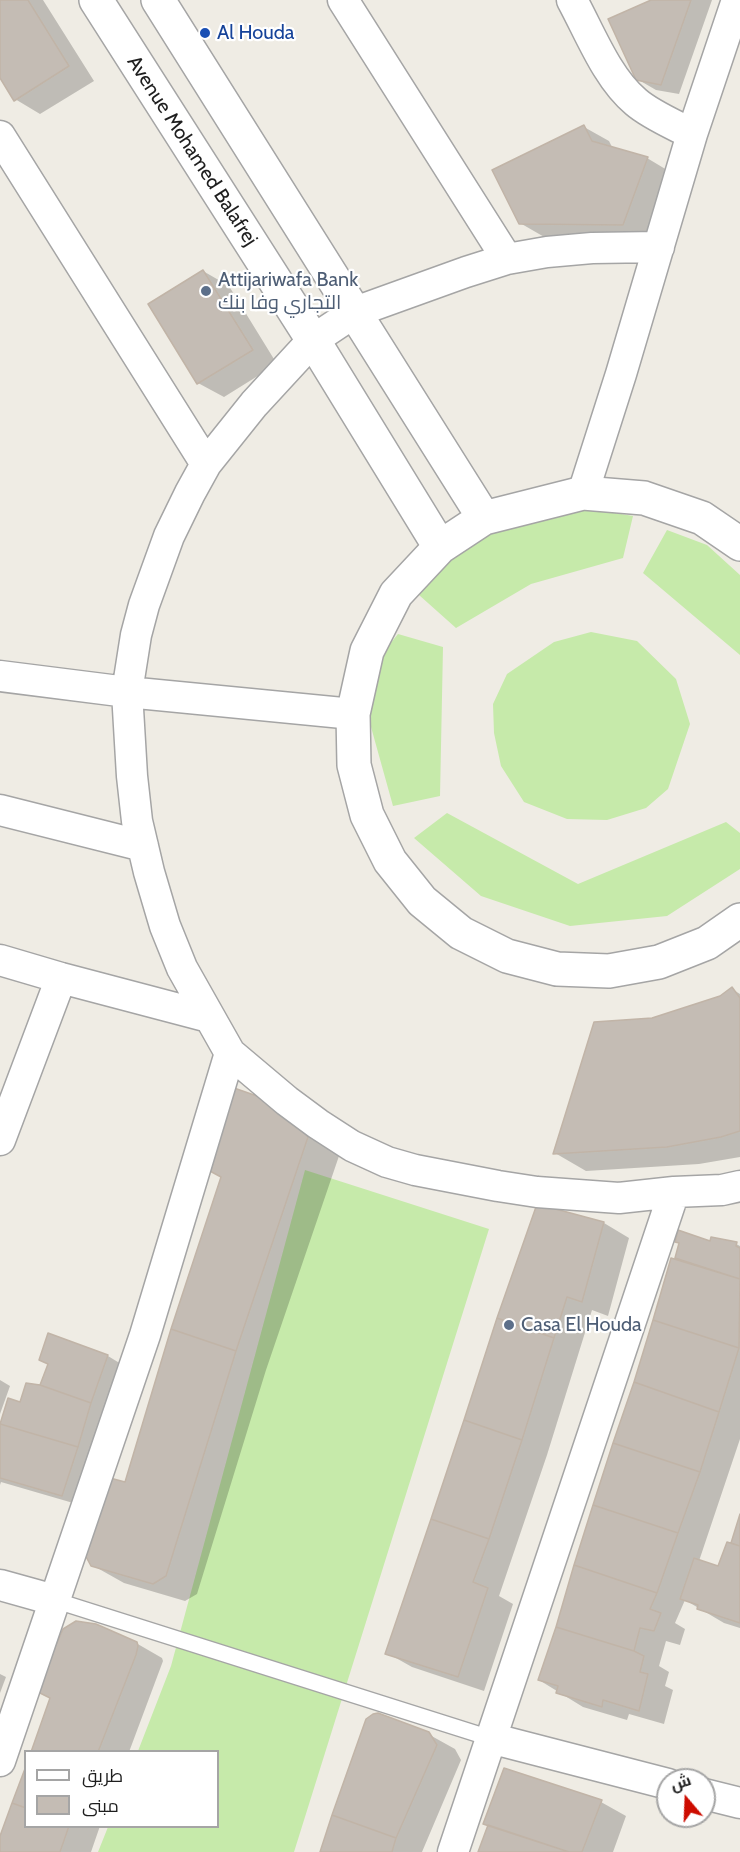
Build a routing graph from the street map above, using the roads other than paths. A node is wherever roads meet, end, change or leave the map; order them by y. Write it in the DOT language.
graph roads {
  1 [pos="96,0"];
  2 [pos="158,0"];
  3 [pos="343,0"];
  4 [pos="573,0"];
  5 [pos="737,0"];
  6 [pos="692,135"];
  7 [pos="0,136"];
  8 [pos="658,247"];
  9 [pos="507,259"];
  10 [pos="356,312"];
  11 [pos="313,340"];
  12 [pos="206,464"];
  13 [pos="583,493"];
  14 [pos="484,518"];
  15 [pos="740,544"];
  16 [pos="440,547"];
  17 [pos="0,676"];
  18 [pos="127,692"];
  19 [pos="353,714"];
  20 [pos="0,810"];
  21 [pos="143,846"];
  22 [pos="740,920"];
  23 [pos="0,960"];
  24 [pos="61,978"];
  25 [pos="209,1017"];
  26 [pos="230,1053"];
  27 [pos="0,1140"];
  28 [pos="740,1186"];
  29 [pos="674,1192"];
  30 [pos="0,1585"];
  31 [pos="54,1600"];
  32 [pos="490,1738"];
  33 [pos="0,1761"];
  34 [pos="656,1781"];
  35 [pos="716,1797"];
  36 [pos="740,1803"];
  37 [pos="453,1852"];
  1 -- 11 [label="street, Avenue Mohamed Balafrej"];
  2 -- 10 [label="street"];
  3 -- 9 [label="street"];
  4 -- 6 [label="street"];
  5 -- 6 [label="street"];
  6 -- 8 [label="street"];
  7 -- 12 [label="street"];
  8 -- 9 [label="street"];
  8 -- 13 [label="street"];
  9 -- 10 [label="street"];
  10 -- 11 [label="street"];
  10 -- 14 [label="street"];
  11 -- 12 [label="street"];
  11 -- 16 [label="street, Avenue Mohamed Balafrej"];
  12 -- 18 [label="street"];
  13 -- 14 [label="street"];
  13 -- 15 [label="street"];
  14 -- 16 [label="street"];
  16 -- 19 [label="street"];
  17 -- 18 [label="street"];
  18 -- 19 [label="street"];
  18 -- 21 [label="street"];
  19 -- 22 [label="street"];
  20 -- 21 [label="street"];
  21 -- 25 [label="street"];
  23 -- 24 [label="street"];
  24 -- 25 [label="street"];
  24 -- 27 [label="street"];
  25 -- 26 [label="street"];
  26 -- 29 [label="street"];
  26 -- 31 [label="street"];
  28 -- 29 [label="street"];
  29 -- 32 [label="street"];
  30 -- 31 [label="street"];
  31 -- 32 [label="lane"];
  31 -- 33 [label="street"];
  32 -- 34 [label="street"];
  32 -- 37 [label="street"];
  35 -- 36 [label="street"];
}
